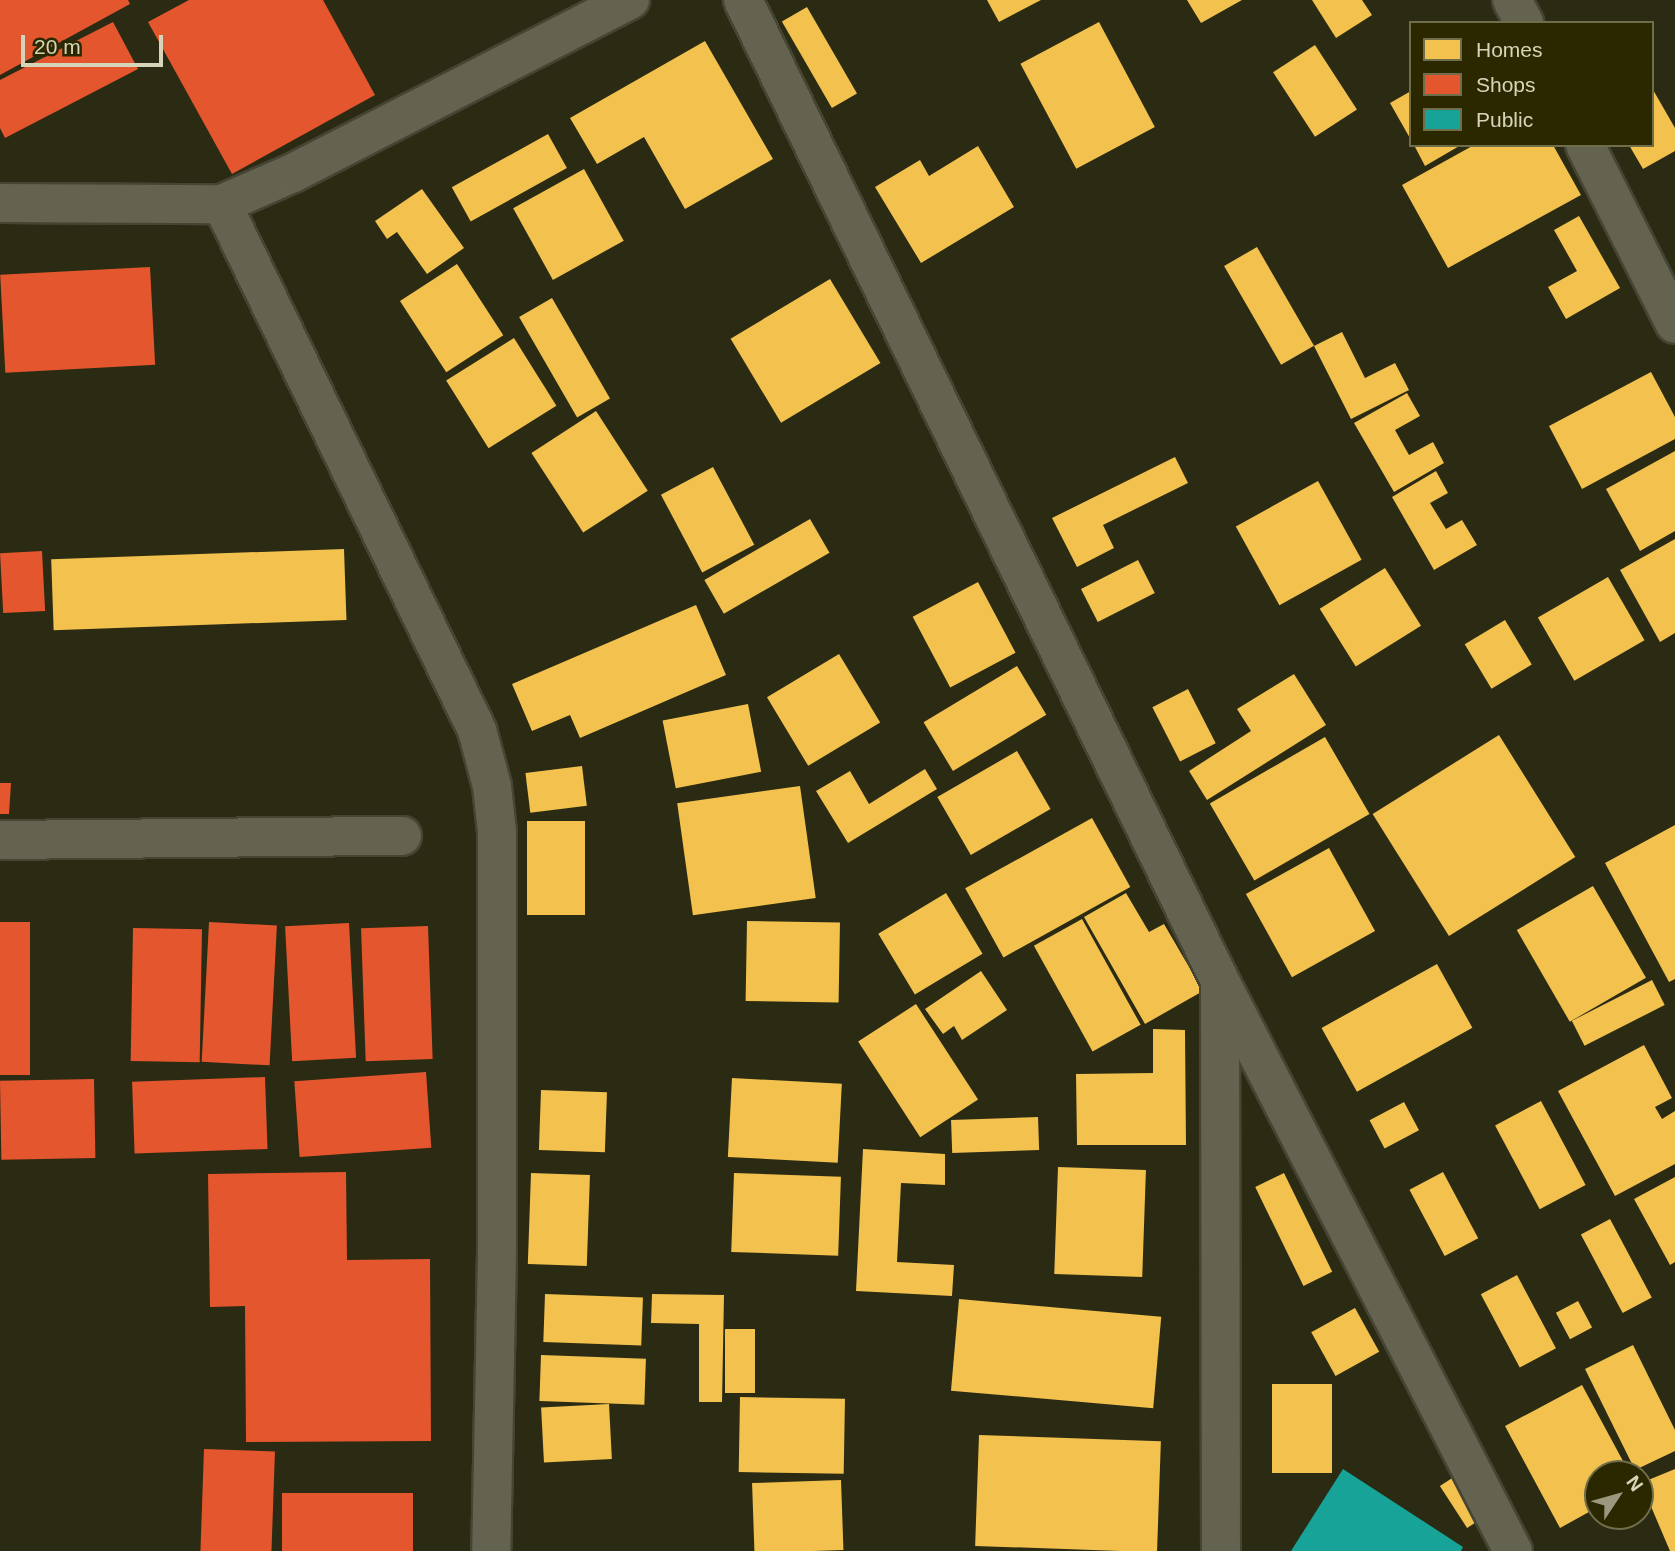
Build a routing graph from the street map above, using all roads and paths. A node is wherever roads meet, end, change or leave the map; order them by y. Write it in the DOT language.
graph roads {
  1 [pos="630,0"];
  2 [pos="743,0"];
  3 [pos="1512,0"];
  4 [pos="1523,21"];
  5 [pos="1586,147"];
  6 [pos="0,203"];
  7 [pos="222,204"];
  8 [pos="1675,324"];
  9 [pos="402,836"];
  10 [pos="0,840"];
  11 [pos="1220,981"];
  12 [pos="491,1551"];
  13 [pos="1221,1551"];
  14 [pos="1513,1551"];
  1 -- 7 [label="street"];
  2 -- 11 [label="street"];
  3 -- 4 [label="street"];
  5 -- 8 [label="street"];
  6 -- 7 [label="street"];
  7 -- 12 [label="street"];
  9 -- 10 [label="street"];
  11 -- 13 [label="street"];
  11 -- 14 [label="street"];
}
